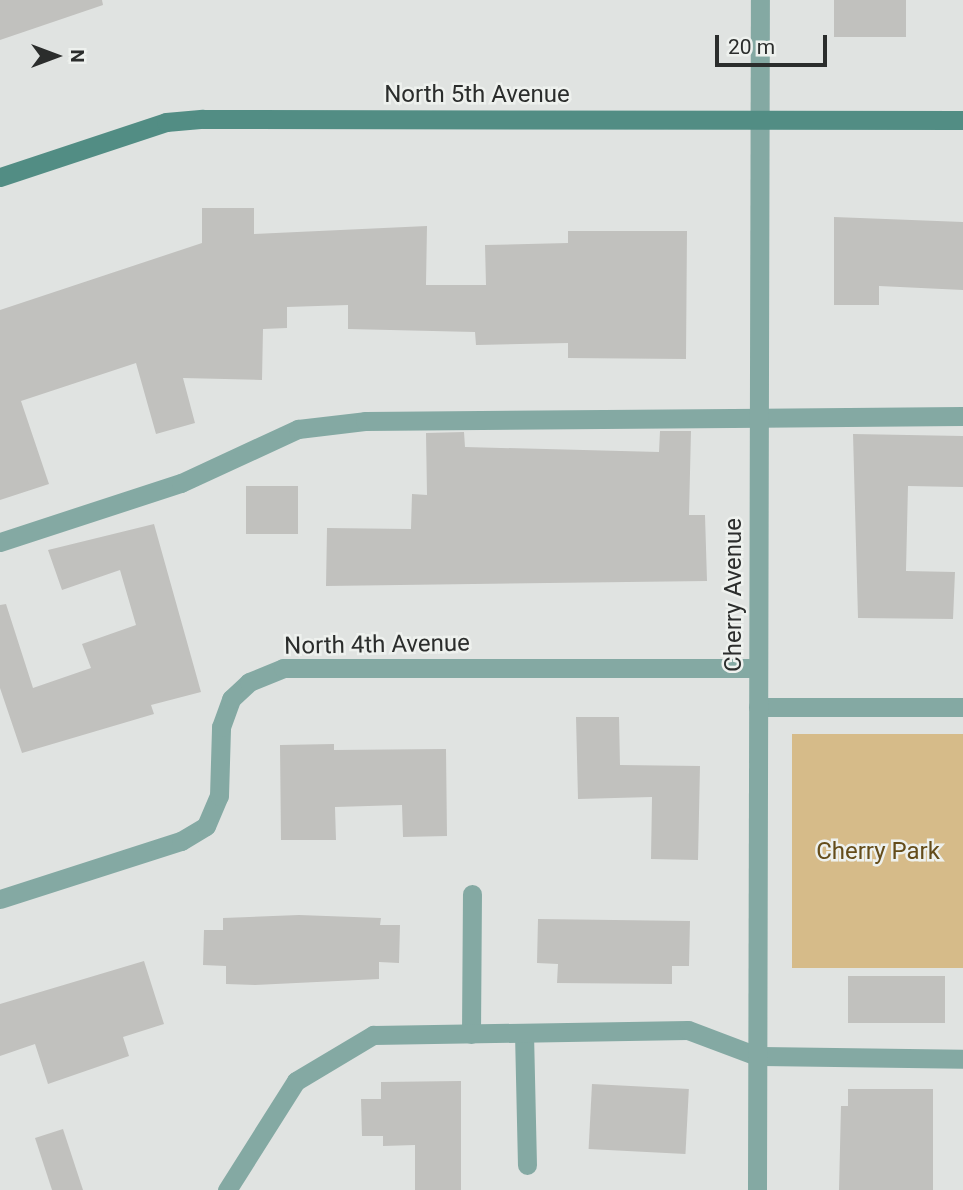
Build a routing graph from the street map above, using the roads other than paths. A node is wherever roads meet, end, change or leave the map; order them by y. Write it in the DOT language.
graph roads {
  1 [pos="760,0"];
  2 [pos="963,120"];
  3 [pos="759,121"];
  4 [pos="0,177"];
  5 [pos="759,414"];
  6 [pos="963,416"];
  7 [pos="0,542"];
  8 [pos="758,668"];
  9 [pos="963,707"];
  10 [pos="758,708"];
  11 [pos="472,894"];
  12 [pos="0,899"];
  13 [pos="524,1033"];
  14 [pos="471,1034"];
  15 [pos="757,1056"];
  16 [pos="963,1059"];
  17 [pos="527,1166"];
  18 [pos="227,1190"];
  19 [pos="757,1190"];
  1 -- 3 [label="street, Cherry Avenue"];
  2 -- 3 [label="main road, North 5th Avenue"];
  3 -- 4 [label="main road, North 5th Avenue"];
  3 -- 5 [label="street, Cherry Avenue"];
  5 -- 6 [label="street"];
  5 -- 7 [label="street"];
  5 -- 8 [label="street, Cherry Avenue"];
  8 -- 10 [label="street, Cherry Avenue"];
  8 -- 12 [label="street, North 4th Avenue"];
  9 -- 10 [label="street"];
  10 -- 15 [label="street, Cherry Avenue"];
  11 -- 14 [label="street"];
  13 -- 14 [label="street"];
  13 -- 15 [label="street"];
  13 -- 17 [label="street"];
  14 -- 18 [label="street"];
  15 -- 16 [label="street"];
  15 -- 19 [label="street, Cherry Avenue"];
}
